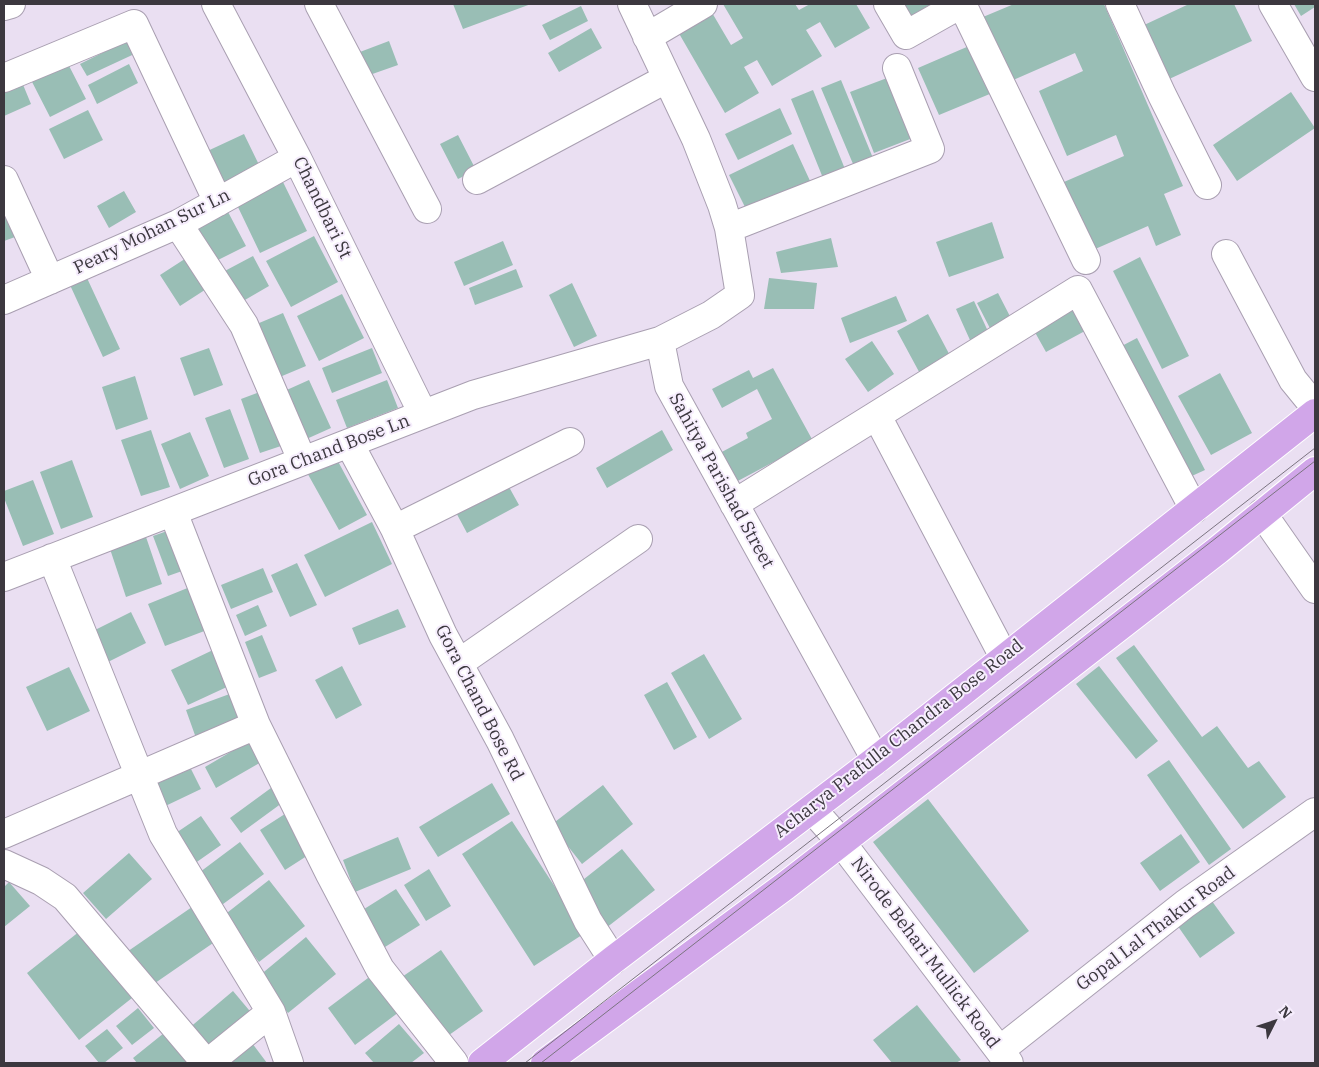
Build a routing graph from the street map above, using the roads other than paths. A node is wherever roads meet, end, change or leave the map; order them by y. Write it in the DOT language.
graph roads {
  1 [pos="11,4"];
  2 [pos="216,4"];
  3 [pos="319,4"];
  4 [pos="632,4"];
  5 [pos="703,4"];
  6 [pos="888,4"];
  7 [pos="962,4"];
  8 [pos="1120,4"];
  9 [pos="1273,4"];
  10 [pos="4,6"];
  11 [pos="647,37"];
  12 [pos="897,68"];
  13 [pos="1315,76"];
  14 [pos="4,78"];
  15 [pos="666,79"];
  16 [pos="297,158"];
  17 [pos="4,180"];
  18 [pos="477,180"];
  19 [pos="1207,185"];
  20 [pos="218,202"];
  21 [pos="427,209"];
  22 [pos="178,224"];
  23 [pos="728,228"];
  24 [pos="1226,254"];
  25 [pos="1086,260"];
  26 [pos="50,280"];
  27 [pos="4,300"];
  28 [pos="660,341"];
  29 [pos="1315,407"];
  30 [pos="423,414"];
  31 [pos="1315,414"];
  32 [pos="877,416"];
  33 [pos="570,442"];
  34 [pos="349,443"];
  35 [pos="302,460"];
  36 [pos="1315,471"];
  37 [pos="734,504"];
  38 [pos="1194,509"];
  39 [pos="174,512"];
  40 [pos="1262,513"];
  41 [pos="395,529"];
  42 [pos="638,539"];
  43 [pos="52,558"];
  44 [pos="4,577"];
  45 [pos="1315,589"];
  46 [pos="1004,658"];
  47 [pos="459,663"];
  48 [pos="256,725"];
  49 [pos="876,760"];
  50 [pos="139,776"];
  51 [pos="812,808"];
  52 [pos="1315,812"];
  53 [pos="4,834"];
  54 [pos="841,842"];
  55 [pos="4,864"];
  56 [pos="613,960"];
  57 [pos="272,1012"];
  58 [pos="1004,1057"];
  59 [pos="207,1063"];
  60 [pos="289,1063"];
  61 [pos="454,1063"];
  62 [pos="482,1063"];
  63 [pos="545,1063"];
  1 -- 10 [label="street"];
  2 -- 16 [label="street, Chandbari St"];
  3 -- 21 [label="street"];
  4 -- 11 [label="street"];
  5 -- 11 [label="street"];
  6 -- 7 [label="street"];
  7 -- 25 [label="street"];
  8 -- 19 [label="street"];
  9 -- 13 [label="street"];
  11 -- 15 [label="street"];
  12 -- 23 [label="street"];
  14 -- 20 [label="street"];
  15 -- 18 [label="street"];
  15 -- 23 [label="street"];
  16 -- 20 [label="street, Peary Mohan Sur Ln"];
  16 -- 30 [label="street, Chandbari St"];
  17 -- 26 [label="street"];
  20 -- 22 [label="street, Peary Mohan Sur Ln"];
  22 -- 26 [label="street, Peary Mohan Sur Ln"];
  22 -- 35 [label="street"];
  23 -- 28 [label="street"];
  24 -- 29 [label="street"];
  26 -- 27 [label="street, Peary Mohan Sur Ln"];
  28 -- 30 [label="street, Gora Chand Bose Ln"];
  28 -- 37 [label="street, Sahitya Parishad Street"];
  30 -- 34 [label="street, Gora Chand Bose Ln"];
  31 -- 38 [label="main road, Acharya Prafulla Chandra Bose Road"];
  32 -- 37 [label="street"];
  32 -- 38 [label="street"];
  32 -- 46 [label="street"];
  33 -- 41 [label="street"];
  34 -- 35 [label="street, Gora Chand Bose Ln"];
  34 -- 41 [label="street, Gora Chand Bose Rd"];
  35 -- 39 [label="street, Gora Chand Bose Ln"];
  36 -- 40 [label="main road"];
  37 -- 49 [label="street, Sahitya Parishad Street"];
  38 -- 46 [label="main road, Acharya Prafulla Chandra Bose Road"];
  39 -- 43 [label="street, Gora Chand Bose Ln"];
  39 -- 48 [label="street"];
  40 -- 45 [label="street"];
  40 -- 54 [label="main road"];
  41 -- 47 [label="street, Gora Chand Bose Rd"];
  42 -- 47 [label="street"];
  43 -- 44 [label="street, Gora Chand Bose Ln"];
  43 -- 50 [label="street"];
  46 -- 49 [label="main road, Acharya Prafulla Chandra Bose Road"];
  47 -- 56 [label="street, Gora Chand Bose Rd"];
  48 -- 50 [label="street"];
  48 -- 61 [label="street"];
  49 -- 51 [label="main road, Acharya Prafulla Chandra Bose Road"];
  50 -- 53 [label="street"];
  50 -- 57 [label="street"];
  51 -- 54 [label="street, Nirode Behari Mullick Road"];
  51 -- 56 [label="main road, Acharya Prafulla Chandra Bose Road"];
  52 -- 58 [label="street, Gopal Lal Thakur Road"];
  54 -- 58 [label="street, Nirode Behari Mullick Road"];
  54 -- 63 [label="main road"];
  55 -- 59 [label="street"];
  56 -- 62 [label="main road, Acharya Prafulla Chandra Bose Road"];
  57 -- 59 [label="street"];
  57 -- 60 [label="street"];
}
